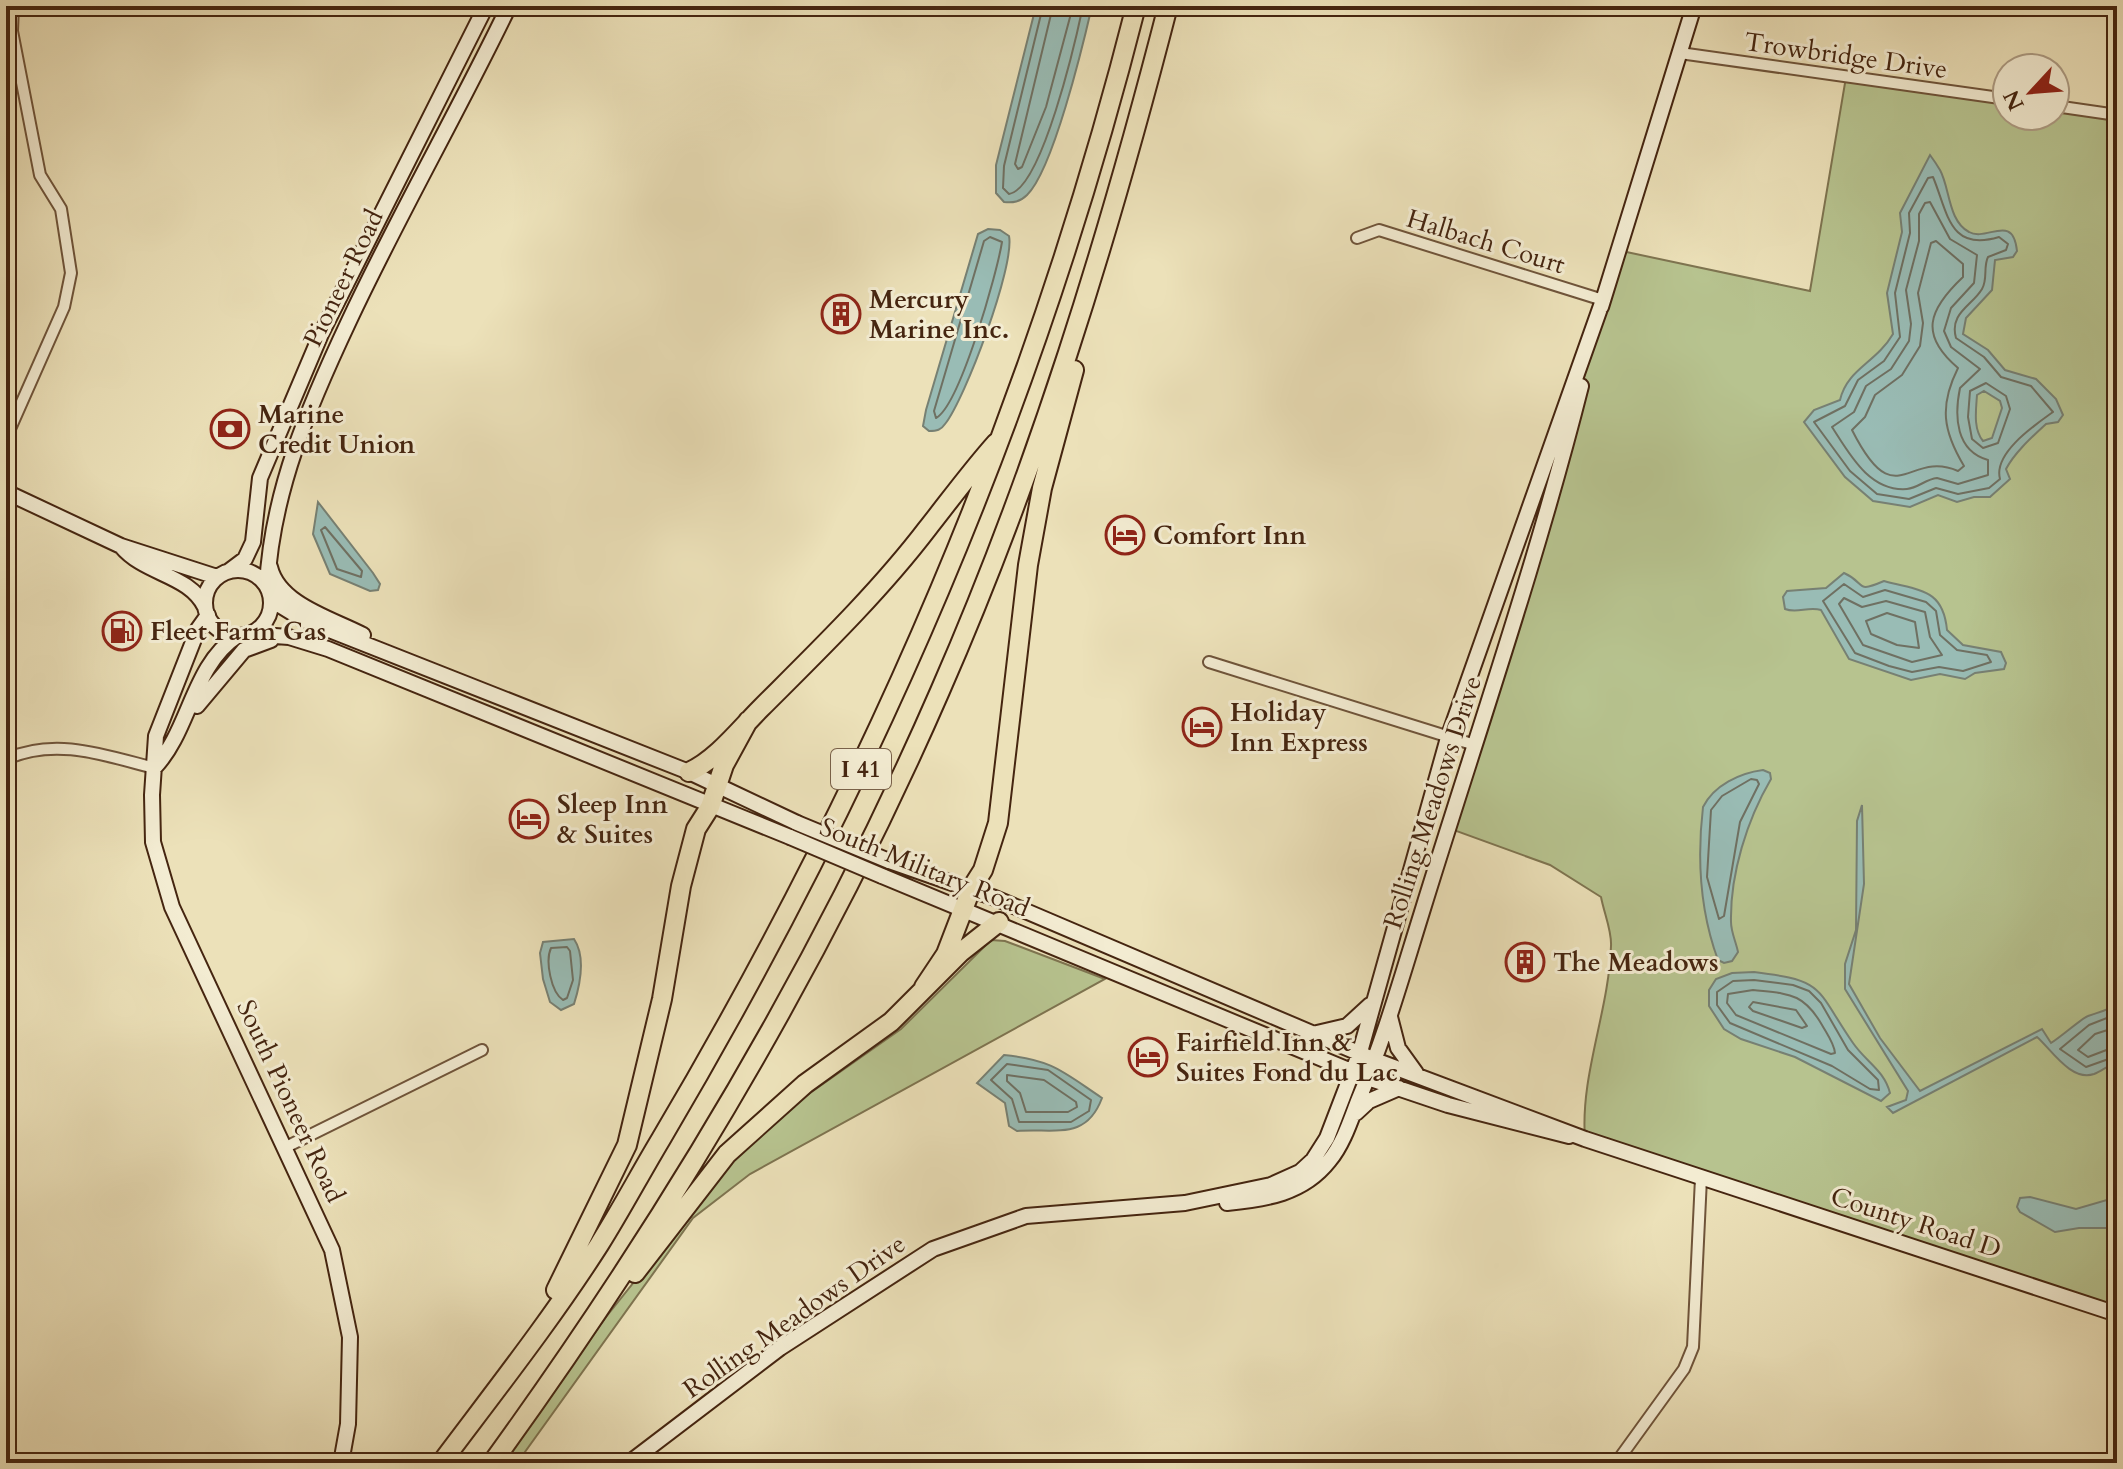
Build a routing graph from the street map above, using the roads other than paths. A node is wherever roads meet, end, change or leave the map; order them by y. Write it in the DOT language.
graph roads {
  1 [pos="13,6"];
  2 [pos="486,6"];
  3 [pos="509,6"];
  4 [pos="1136,6"];
  5 [pos="1168,6"];
  6 [pos="1694,6"];
  7 [pos="1680,53"];
  8 [pos="1991,97"];
  9 [pos="2071,108"];
  10 [pos="2117,115"];
  11 [pos="1357,238"];
  12 [pos="1102,250"];
  13 [pos="1603,300"];
  14 [pos="1005,432"];
  15 [pos="6,438"];
  16 [pos="6,492"];
  17 [pos="121,546"];
  18 [pos="268,556"];
  19 [pos="223,574"];
  20 [pos="269,590"];
  21 [pos="207,612"];
  22 [pos="243,635"];
  23 [pos="298,639"];
  24 [pos="398,655"];
  25 [pos="1209,662"];
  26 [pos="748,721"];
  27 [pos="181,725"];
  28 [pos="1448,738"];
  29 [pos="1475,745"];
  30 [pos="6,759"];
  31 [pos="154,768"];
  32 [pos="689,772"];
  33 [pos="717,787"];
  34 [pos="710,807"];
  35 [pos="971,889"];
  36 [pos="964,907"];
  37 [pos="999,922"];
  38 [pos="924,987"];
  39 [pos="1372,1001"];
  40 [pos="1390,1014"];
  41 [pos="1312,1033"];
  42 [pos="482,1050"];
  43 [pos="1360,1052"];
  44 [pos="1375,1060"];
  45 [pos="1353,1071"];
  46 [pos="1420,1076"];
  47 [pos="1368,1078"];
  48 [pos="1399,1088"];
  49 [pos="1352,1116"];
  50 [pos="1585,1139"];
  51 [pos="286,1147"];
  52 [pos="1701,1178"];
  53 [pos="1185,1203"];
  54 [pos="2117,1314"];
  55 [pos="532,1341"];
  56 [pos="564,1363"];
  57 [pos="341,1463"];
  58 [pos="441,1463"];
  59 [pos="492,1463"];
  60 [pos="629,1463"];
  61 [pos="1616,1463"];
  1 -- 15 [label="street"];
  2 -- 19 [label="main road, Pioneer Road"];
  3 -- 18 [label="main road, Pioneer Road"];
  4 -- 14 [label="highway, I 41"];
  5 -- 12 [label="highway, I 41"];
  6 -- 7 [label="main road, Rolling Meadows Drive"];
  7 -- 8 [label="street, Trowbridge Drive"];
  7 -- 13 [label="main road, Rolling Meadows Drive"];
  9 -- 10 [label="street"];
  11 -- 13 [label="street, Halbach Court"];
  12 -- 35 [label="highway"];
  12 -- 56 [label="highway, I 41"];
  13 -- 28 [label="main road, Rolling Meadows Drive"];
  13 -- 29 [label="main road, Rolling Meadows Drive"];
  14 -- 26 [label="highway"];
  14 -- 55 [label="highway, I 41"];
  16 -- 17 [label="main road"];
  17 -- 19 [label="main road"];
  17 -- 21 [label="main road"];
  18 -- 20 [label="main road, Pioneer Road"];
  18 -- 24 [label="main road"];
  19 -- 20 [label="main road"];
  19 -- 21 [label="main road"];
  20 -- 22 [label="main road"];
  20 -- 24 [label="main road, South Military Road"];
  21 -- 22 [label="main road"];
  21 -- 31 [label="main road, South Pioneer Road"];
  22 -- 23 [label="main road, South Military Road"];
  22 -- 27 [label="main road"];
  23 -- 27 [label="main road"];
  23 -- 34 [label="main road, South Military Road"];
  24 -- 32 [label="main road, South Military Road"];
  25 -- 28 [label="street"];
  26 -- 32 [label="highway"];
  26 -- 33 [label="highway"];
  27 -- 31 [label="main road"];
  28 -- 29 [label="street"];
  28 -- 39 [label="main road, Rolling Meadows Drive"];
  29 -- 40 [label="main road, Rolling Meadows Drive"];
  30 -- 31 [label="street"];
  31 -- 51 [label="main road, South Pioneer Road"];
  32 -- 33 [label="main road, South Military Road"];
  33 -- 34 [label="highway"];
  33 -- 35 [label="main road, South Military Road, bridge"];
  34 -- 36 [label="main road, South Military Road, bridge"];
  34 -- 55 [label="highway"];
  35 -- 36 [label="highway"];
  35 -- 41 [label="main road, South Military Road"];
  36 -- 37 [label="main road, South Military Road"];
  36 -- 38 [label="highway"];
  37 -- 38 [label="highway"];
  37 -- 45 [label="main road, South Military Road"];
  38 -- 56 [label="highway"];
  39 -- 41 [label="main road"];
  39 -- 43 [label="main road, Rolling Meadows Drive"];
  40 -- 44 [label="main road, Rolling Meadows Drive"];
  40 -- 46 [label="main road"];
  41 -- 43 [label="main road, South Military Road"];
  42 -- 51 [label="street"];
  43 -- 44 [label="main road, South Military Road"];
  43 -- 45 [label="main road, Rolling Meadows Drive"];
  44 -- 46 [label="main road, South Military Road"];
  44 -- 47 [label="main road, Rolling Meadows Drive"];
  45 -- 47 [label="main road, South Military Road"];
  45 -- 53 [label="main road, Rolling Meadows Drive"];
  46 -- 50 [label="main road, South Military Road"];
  47 -- 48 [label="main road, South Military Road"];
  47 -- 49 [label="main road, Rolling Meadows Drive"];
  48 -- 49 [label="main road"];
  48 -- 50 [label="main road, South Military Road"];
  49 -- 53 [label="main road, Rolling Meadows Drive"];
  50 -- 52 [label="main road, South Military Road"];
  51 -- 57 [label="main road, South Pioneer Road"];
  52 -- 54 [label="main road, County Road D"];
  52 -- 61 [label="street"];
  53 -- 60 [label="main road, Rolling Meadows Drive"];
  55 -- 58 [label="highway, I 41"];
  56 -- 59 [label="highway, I 41"];
}
